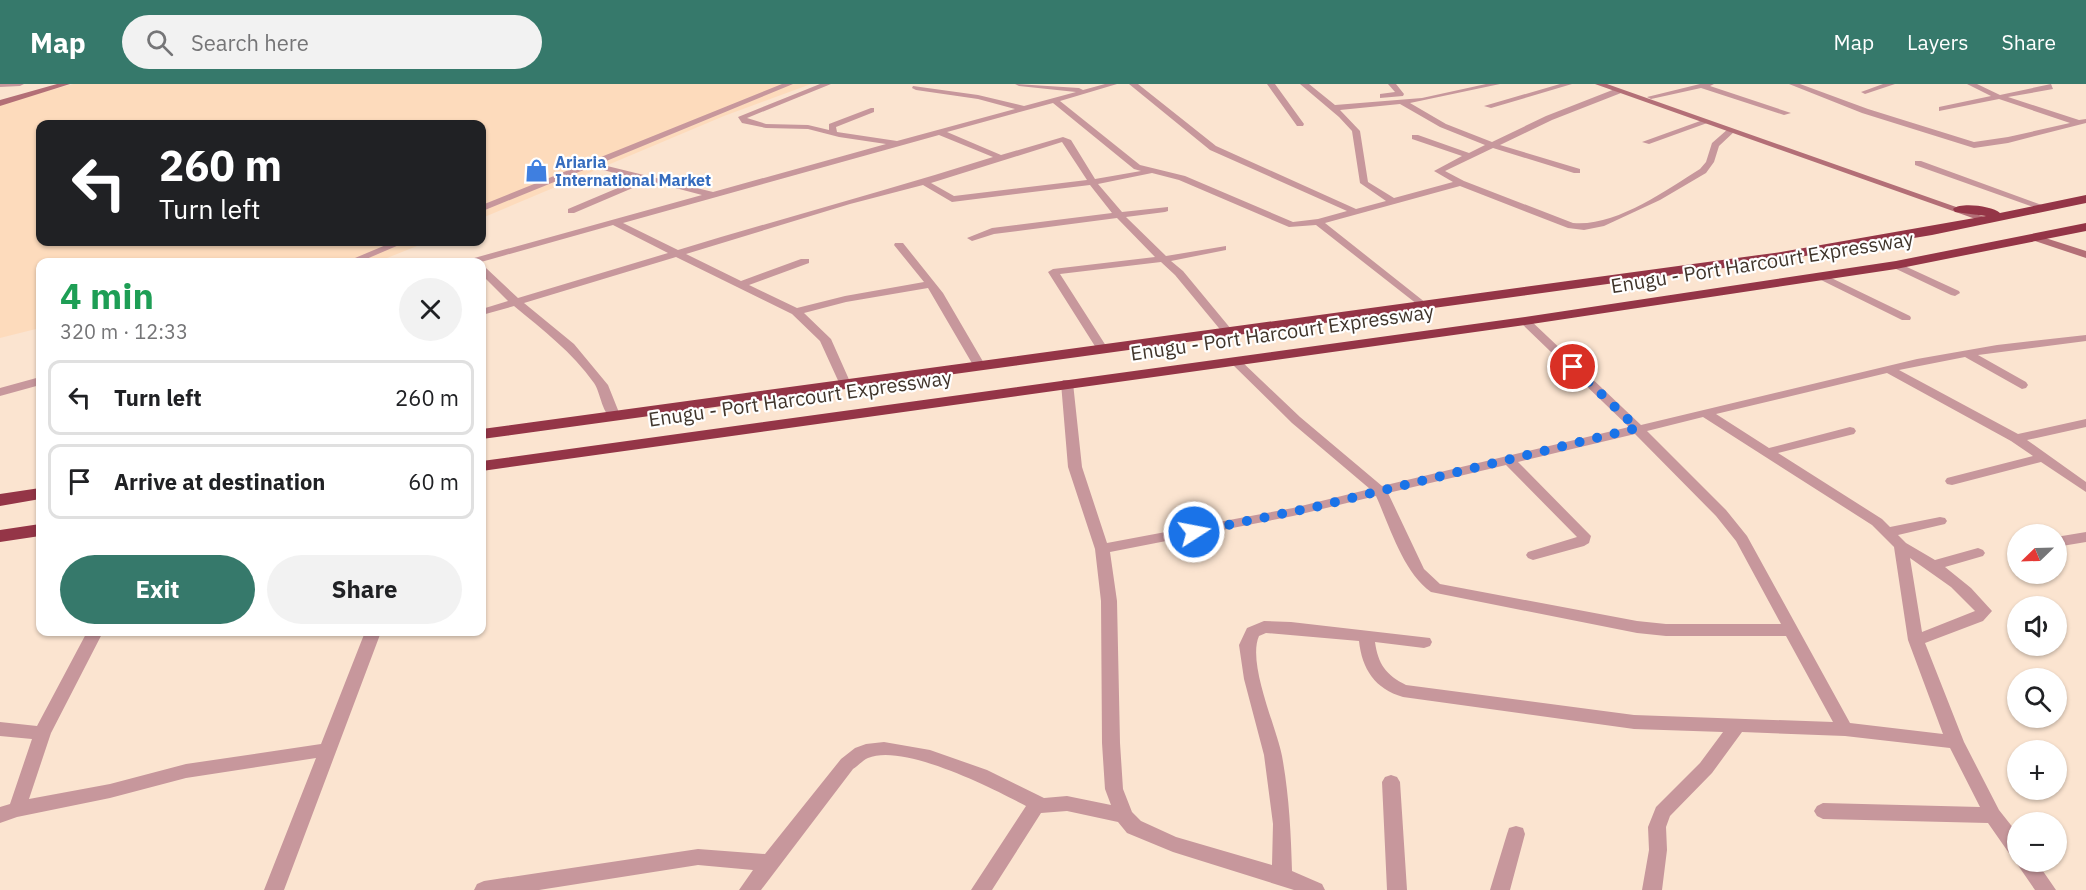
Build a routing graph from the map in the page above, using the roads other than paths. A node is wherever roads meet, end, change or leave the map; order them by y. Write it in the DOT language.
graph roads {
  1 [pos="20,84"];
  2 [pos="60,84"];
  3 [pos="66,84"];
  4 [pos="789,84"];
  5 [pos="827,84"];
  6 [pos="1019,84"];
  7 [pos="1113,84"];
  8 [pos="1133,84"];
  9 [pos="1271,84"];
  10 [pos="1304,84"];
  11 [pos="1392,84"];
  12 [pos="1496,84"];
  13 [pos="1527,84"];
  14 [pos="1568,84"];
  15 [pos="1599,84"];
  16 [pos="1712,84"];
  17 [pos="1793,84"];
  18 [pos="1891,84"];
  19 [pos="1971,84"];
  20 [pos="2047,84"];
  21 [pos="0,85"];
  22 [pos="1702,86"];
  23 [pos="1616,87"];
  24 [pos="916,88"];
  25 [pos="1087,91"];
  26 [pos="1544,91"];
  27 [pos="1865,92"];
  28 [pos="1999,97"];
  29 [pos="1651,98"];
  30 [pos="1054,100"];
  31 [pos="1321,100"];
  32 [pos="1402,102"];
  33 [pos="0,103"];
  34 [pos="1488,106"];
  35 [pos="1332,108"];
  36 [pos="1024,109"];
  37 [pos="1942,109"];
  38 [pos="871,110"];
  39 [pos="1787,113"];
  40 [pos="1706,122"];
  41 [pos="2083,123"];
  42 [pos="1300,124"];
  43 [pos="1731,131"];
  44 [pos="833,132"];
  45 [pos="939,132"];
  46 [pos="1415,137"];
  47 [pos="1646,142"];
  48 [pos="899,144"];
  49 [pos="1494,146"];
  50 [pos="1470,156"];
  51 [pos="1807,156"];
  52 [pos="1002,158"];
  53 [pos="1918,163"];
  54 [pos="590,164"];
  55 [pos="1577,171"];
  56 [pos="1150,172"];
  57 [pos="647,179"];
  58 [pos="924,182"];
  59 [pos="1092,182"];
  60 [pos="1461,183"];
  61 [pos="715,195"];
  62 [pos="2086,199"];
  63 [pos="1394,202"];
  64 [pos="486,206"];
  65 [pos="1953,207"];
  66 [pos="2046,208"];
  67 [pos="1165,209"];
  68 [pos="571,211"];
  69 [pos="1356,212"];
  70 [pos="2014,214"];
  71 [pos="1120,216"];
  72 [pos="1988,220"];
  73 [pos="1318,222"];
  74 [pos="616,223"];
  75 [pos="1951,227"];
  76 [pos="2086,227"];
  77 [pos="972,238"];
  78 [pos="2037,238"];
  79 [pos="899,245"];
  80 [pos="391,246"];
  81 [pos="1222,248"];
  82 [pos="676,254"];
  83 [pos="2086,255"];
  84 [pos="360,258"];
  85 [pos="486,258"];
  86 [pos="1164,259"];
  87 [pos="805,261"];
  88 [pos="1896,265"];
  89 [pos="486,274"];
  90 [pos="1821,276"];
  91 [pos="742,284"];
  92 [pos="931,284"];
  93 [pos="1955,293"];
  94 [pos="516,302"];
  95 [pos="1422,305"];
  96 [pos="486,311"];
  97 [pos="796,312"];
  98 [pos="1906,318"];
  99 [pos="1525,321"];
  100 [pos="1227,331"];
  101 [pos="2086,338"];
  102 [pos="1102,349"];
  103 [pos="1966,353"];
  104 [pos="1235,362"];
  105 [pos="979,365"];
  106 [pos="1889,369"];
  107 [pos="36,382"];
  108 [pos="1067,383"];
  109 [pos="845,384"];
  110 [pos="2022,385"];
  111 [pos="0,392"];
  112 [pos="1707,414"];
  113 [pos="614,415"];
  114 [pos="2086,423"];
  115 [pos="1637,428"];
  116 [pos="1850,431"];
  117 [pos="486,433"];
  118 [pos="2016,438"];
  119 [pos="1768,452"];
  120 [pos="2045,457"];
  121 [pos="1510,461"];
  122 [pos="486,465"];
  123 [pos="1952,481"];
  124 [pos="2086,488"];
  125 [pos="1381,492"];
  126 [pos="36,495"];
  127 [pos="0,500"];
  128 [pos="1940,520"];
  129 [pos="36,531"];
  130 [pos="1889,532"];
  131 [pos="0,536"];
  132 [pos="2086,537"];
  133 [pos="2067,540"];
  134 [pos="1901,546"];
  135 [pos="1102,549"];
  136 [pos="1978,554"];
  137 [pos="1533,555"];
  138 [pos="1933,566"];
  139 [pos="1790,630"];
  140 [pos="92,636"];
  141 [pos="371,636"];
  142 [pos="1366,636"];
  143 [pos="1916,640"];
  144 [pos="1424,642"];
  145 [pos="1736,727"];
  146 [pos="0,729"];
  147 [pos="1845,729"];
  148 [pos="42,733"];
  149 [pos="1955,742"];
  150 [pos="326,750"];
  151 [pos="1391,782"];
  152 [pos="1041,805"];
  153 [pos="8,812"];
  154 [pos="1823,812"];
  155 [pos="1993,815"];
  156 [pos="1124,816"];
  157 [pos="1516,834"];
  158 [pos="2007,835"];
  159 [pos="770,863"];
  160 [pos="2033,872"];
  161 [pos="1282,876"];
  162 [pos="274,890"];
  163 [pos="484,890"];
  164 [pos="749,890"];
  165 [pos="981,890"];
  166 [pos="1315,890"];
  167 [pos="1397,890"];
  168 [pos="1500,890"];
  169 [pos="1652,890"];
  170 [pos="2046,890"];
  1 -- 21 [label="street"];
  2 -- 3 [label="street"];
  3 -- 33 [label="main road"];
  4 -- 54 [label="street"];
  5 -- 44 [label="street"];
  6 -- 25 [label="street"];
  7 -- 25 [label="street"];
  8 -- 69 [label="street"];
  9 -- 42 [label="street"];
  10 -- 31 [label="street"];
  11 -- 31 [label="street"];
  12 -- 32 [label="street"];
  13 -- 26 [label="street"];
  14 -- 26 [label="street"];
  15 -- 23 [label="main road"];
  16 -- 22 [label="street"];
  17 -- 41 [label="street"];
  18 -- 27 [label="street"];
  19 -- 28 [label="street"];
  20 -- 28 [label="street"];
  22 -- 29 [label="street"];
  22 -- 39 [label="street"];
  23 -- 29 [label="main road"];
  23 -- 40 [label="main road"];
  23 -- 49 [label="street"];
  24 -- 36 [label="street"];
  25 -- 30 [label="street"];
  26 -- 34 [label="street"];
  28 -- 37 [label="street"];
  28 -- 41 [label="street"];
  29 -- 51 [label="main road"];
  30 -- 36 [label="street"];
  30 -- 56 [label="street"];
  31 -- 35 [label="street"];
  32 -- 35 [label="street"];
  32 -- 49 [label="street"];
  35 -- 63 [label="street"];
  36 -- 45 [label="street"];
  38 -- 44 [label="street"];
  40 -- 43 [label="main road"];
  40 -- 47 [label="street"];
  43 -- 51 [label="main road"];
  43 -- 60 [label="street"];
  44 -- 48 [label="street"];
  45 -- 48 [label="street"];
  45 -- 52 [label="street"];
  46 -- 50 [label="street"];
  48 -- 61 [label="street"];
  49 -- 50 [label="street"];
  49 -- 55 [label="street"];
  50 -- 60 [label="street"];
  51 -- 65 [label="main road"];
  52 -- 58 [label="street"];
  52 -- 59 [label="street"];
  53 -- 66 [label="street"];
  54 -- 57 [label="street"];
  54 -- 64 [label="street"];
  56 -- 59 [label="street"];
  56 -- 73 [label="street"];
  57 -- 61 [label="street"];
  57 -- 68 [label="street"];
  58 -- 59 [label="street"];
  58 -- 82 [label="street"];
  59 -- 71 [label="street"];
  60 -- 63 [label="street"];
  61 -- 74 [label="street"];
  62 -- 66 [label="highway, Enugu - Port Harcourt Expressway"];
  63 -- 69 [label="street"];
  65 -- 70 [label="highway"];
  65 -- 72 [label="main road"];
  65 -- 75 [label="highway"];
  66 -- 70 [label="highway, Enugu - Port Harcourt Expressway"];
  67 -- 71 [label="street"];
  69 -- 73 [label="street"];
  70 -- 72 [label="highway, Enugu - Port Harcourt Expressway"];
  71 -- 77 [label="street"];
  71 -- 86 [label="street"];
  72 -- 75 [label="highway, Enugu - Port Harcourt Expressway"];
  73 -- 95 [label="street"];
  74 -- 82 [label="street"];
  74 -- 85 [label="street"];
  75 -- 95 [label="highway, Enugu - Port Harcourt Expressway"];
  76 -- 78 [label="highway, Enugu - Port Harcourt Expressway"];
  78 -- 83 [label="main road"];
  78 -- 88 [label="highway, Enugu - Port Harcourt Expressway"];
  79 -- 92 [label="street"];
  80 -- 84 [label="street"];
  81 -- 86 [label="street"];
  82 -- 91 [label="street"];
  82 -- 94 [label="street"];
  86 -- 100 [label="street"];
  86 -- 102 [label="street"];
  87 -- 91 [label="street"];
  88 -- 90 [label="highway, Enugu - Port Harcourt Expressway"];
  88 -- 93 [label="street"];
  89 -- 94 [label="street"];
  90 -- 98 [label="street"];
  90 -- 99 [label="highway, Enugu - Port Harcourt Expressway"];
  91 -- 97 [label="street"];
  92 -- 97 [label="street"];
  92 -- 105 [label="street"];
  94 -- 96 [label="street"];
  94 -- 113 [label="street"];
  95 -- 100 [label="highway, Enugu - Port Harcourt Expressway"];
  97 -- 109 [label="street"];
  99 -- 104 [label="highway, Enugu - Port Harcourt Expressway"];
  99 -- 115 [label="street"];
  100 -- 102 [label="highway, Enugu - Port Harcourt Expressway"];
  101 -- 103 [label="street"];
  102 -- 105 [label="highway, Enugu - Port Harcourt Expressway"];
  103 -- 106 [label="street"];
  103 -- 110 [label="street"];
  104 -- 108 [label="highway, Enugu - Port Harcourt Expressway"];
  104 -- 125 [label="street"];
  105 -- 109 [label="highway, Enugu - Port Harcourt Expressway"];
  106 -- 112 [label="street"];
  106 -- 118 [label="street"];
  107 -- 111 [label="street"];
  108 -- 122 [label="highway, Enugu - Port Harcourt Expressway"];
  108 -- 135 [label="street"];
  109 -- 113 [label="highway, Enugu - Port Harcourt Expressway"];
  112 -- 115 [label="street"];
  112 -- 119 [label="street"];
  113 -- 117 [label="highway, Enugu - Port Harcourt Expressway"];
  114 -- 118 [label="street"];
  115 -- 121 [label="street"];
  115 -- 139 [label="street"];
  116 -- 119 [label="street"];
  118 -- 120 [label="street"];
  119 -- 130 [label="street"];
  120 -- 123 [label="street"];
  120 -- 124 [label="street"];
  121 -- 125 [label="street"];
  121 -- 137 [label="street"];
  125 -- 135 [label="street"];
  125 -- 139 [label="street"];
  126 -- 127 [label="highway"];
  128 -- 130 [label="street"];
  129 -- 131 [label="highway"];
  130 -- 134 [label="street"];
  132 -- 133 [label="street"];
  134 -- 138 [label="street"];
  134 -- 143 [label="street"];
  135 -- 156 [label="street"];
  136 -- 138 [label="street"];
  138 -- 143 [label="street"];
  139 -- 147 [label="street"];
  140 -- 148 [label="street"];
  141 -- 150 [label="street"];
  142 -- 144 [label="street"];
  142 -- 145 [label="street"];
  142 -- 161 [label="street"];
  143 -- 149 [label="street"];
  145 -- 147 [label="street"];
  145 -- 169 [label="street"];
  146 -- 148 [label="street"];
  147 -- 149 [label="street"];
  148 -- 153 [label="street"];
  149 -- 155 [label="street"];
  150 -- 153 [label="street"];
  150 -- 162 [label="street"];
  151 -- 167 [label="street"];
  152 -- 156 [label="street"];
  152 -- 159 [label="street"];
  152 -- 165 [label="street"];
  154 -- 155 [label="street"];
  155 -- 158 [label="street"];
  156 -- 161 [label="street"];
  157 -- 168 [label="street"];
  159 -- 163 [label="street"];
  159 -- 164 [label="street"];
  160 -- 170 [label="street"];
  161 -- 166 [label="street"];
}
